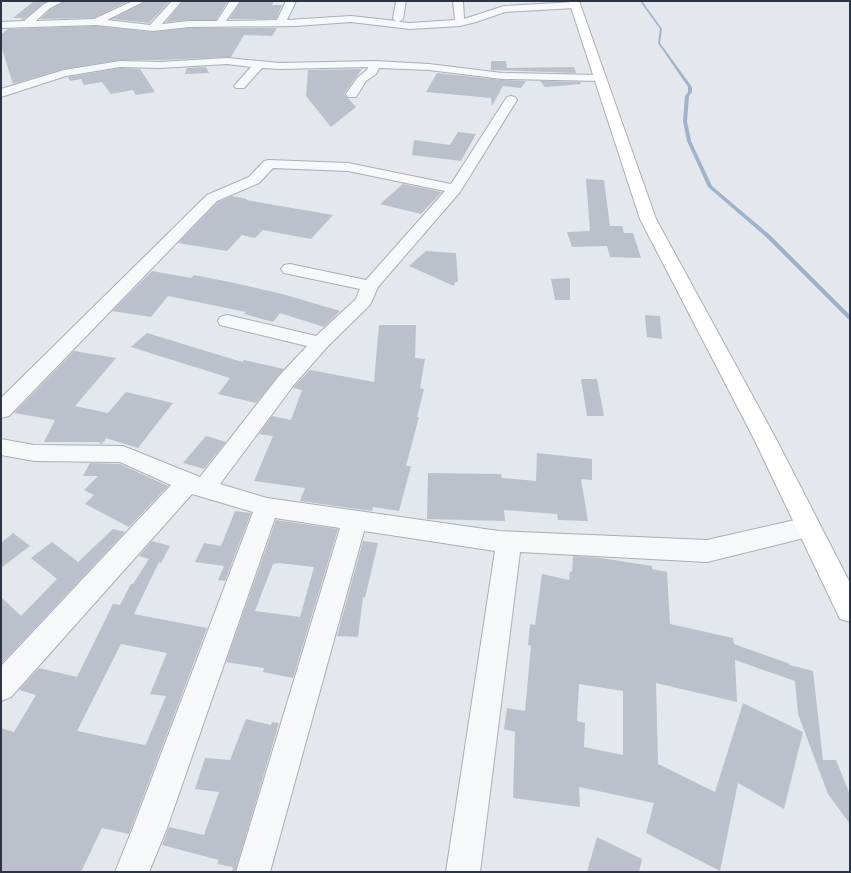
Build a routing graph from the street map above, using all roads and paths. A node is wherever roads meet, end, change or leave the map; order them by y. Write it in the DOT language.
graph roads {
  1 [pos="59,1"];
  2 [pos="140,1"];
  3 [pos="177,1"];
  4 [pos="235,1"];
  5 [pos="292,1"];
  6 [pos="401,1"];
  7 [pos="458,1"];
  8 [pos="574,3"];
  9 [pos="398,19"];
  10 [pos="96,22"];
  11 [pos="281,23"];
  12 [pos="460,23"];
  13 [pos="28,24"];
  14 [pos="220,24"];
  15 [pos="1,25"];
  16 [pos="183,25"];
  17 [pos="153,28"];
  18 [pos="166,37"];
  19 [pos="259,64"];
  20 [pos="375,64"];
  21 [pos="600,78"];
  22 [pos="240,86"];
  23 [pos="1,93"];
  24 [pos="352,94"];
  25 [pos="511,100"];
  26 [pos="456,189"];
  27 [pos="290,269"];
  28 [pos="370,286"];
  29 [pos="227,321"];
  30 [pos="320,343"];
  31 [pos="1,411"];
  32 [pos="1,447"];
  33 [pos="196,485"];
  34 [pos="267,508"];
  35 [pos="356,520"];
  36 [pos="808,527"];
  37 [pos="509,542"];
  38 [pos="850,610"];
  39 [pos="1,687"];
  40 [pos="132,872"];
  41 [pos="253,872"];
  42 [pos="463,872"];
  1 -- 13 [label="street"];
  2 -- 10 [label="street"];
  3 -- 17 [label="street"];
  4 -- 14 [label="street"];
  5 -- 11 [label="street"];
  6 -- 9 [label="street"];
  7 -- 12 [label="street"];
  8 -- 12 [label="street"];
  8 -- 21 [label="main road"];
  10 -- 13 [label="street"];
  10 -- 17 [label="street"];
  11 -- 12 [label="street"];
  11 -- 14 [label="street"];
  13 -- 15 [label="street"];
  14 -- 16 [label="street"];
  16 -- 17 [label="street"];
  16 -- 18 [label="street"];
  19 -- 20 [label="street"];
  19 -- 22 [label="street"];
  19 -- 23 [label="street"];
  20 -- 21 [label="street"];
  20 -- 24 [label="street"];
  21 -- 36 [label="main road"];
  25 -- 26 [label="street"];
  26 -- 28 [label="street"];
  26 -- 31 [label="street"];
  27 -- 28 [label="street"];
  28 -- 30 [label="street"];
  29 -- 30 [label="street"];
  30 -- 33 [label="street"];
  32 -- 33 [label="street"];
  33 -- 34 [label="street"];
  33 -- 39 [label="street"];
  34 -- 35 [label="street"];
  34 -- 40 [label="street"];
  35 -- 37 [label="street"];
  35 -- 41 [label="street"];
  36 -- 37 [label="street"];
  36 -- 38 [label="main road"];
  37 -- 42 [label="street"];
}
